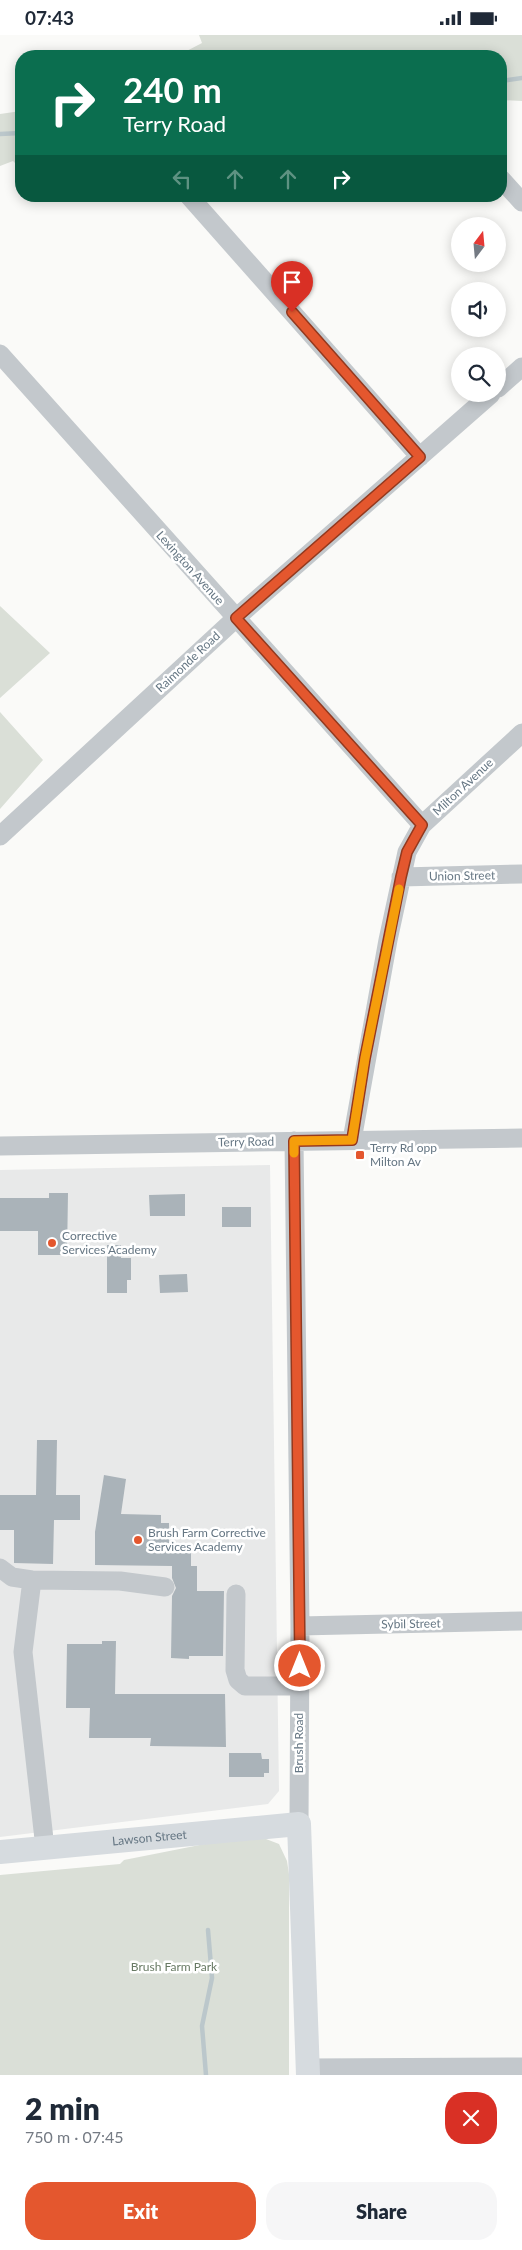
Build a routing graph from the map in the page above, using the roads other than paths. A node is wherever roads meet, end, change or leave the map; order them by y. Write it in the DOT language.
graph roads {
  1 [pos="507,186"];
  2 [pos="194,202"];
  3 [pos="522,202"];
  4 [pos="0,354"];
  5 [pos="522,367"];
  6 [pos="506,381"];
  7 [pos="482,402"];
  8 [pos="420,457"];
  9 [pos="236,618"];
  10 [pos="522,733"];
  11 [pos="422,825"];
  12 [pos="0,836"];
  13 [pos="522,875"];
  14 [pos="401,877"];
  15 [pos="522,1138"];
  16 [pos="352,1140"];
  17 [pos="294,1141"];
  18 [pos="0,1146"];
  19 [pos="0,1568"];
  20 [pos="32,1580"];
  21 [pos="165,1587"];
  22 [pos="236,1594"];
  23 [pos="522,1621"];
  24 [pos="300,1626"];
  25 [pos="299,1686"];
  26 [pos="299,1824"];
  27 [pos="45,1848"];
  28 [pos="0,1852"];
  29 [pos="522,2067"];
  30 [pos="308,2071"];
  1 -- 3 [label="street"];
  2 -- 8 [label="street"];
  4 -- 9 [label="street, Lexington Avenue"];
  5 -- 6 [label="street"];
  7 -- 8 [label="street, Raimonde Road"];
  8 -- 9 [label="street, Raimonde Road"];
  9 -- 11 [label="street, Lexington Avenue"];
  9 -- 12 [label="street, Raimonde Road"];
  10 -- 11 [label="street, Milton Avenue"];
  11 -- 14 [label="street, Milton Avenue"];
  13 -- 14 [label="street, Union Street"];
  14 -- 16 [label="street, Milton Avenue"];
  15 -- 16 [label="street, Terry Road"];
  16 -- 17 [label="street, Terry Road"];
  17 -- 18 [label="street, Terry Road"];
  17 -- 24 [label="street, Brush Road"];
  19 -- 20 [label="street"];
  20 -- 21 [label="street"];
  20 -- 27 [label="street"];
  22 -- 25 [label="street"];
  23 -- 24 [label="street, Sybil Street"];
  24 -- 25 [label="street, Brush Road"];
  25 -- 26 [label="street, Brush Road"];
  26 -- 27 [label="main road, Lawson Street"];
  26 -- 30 [label="main road, Brush Road"];
  27 -- 28 [label="main road, Lawson Street"];
  29 -- 30 [label="street"];
}
